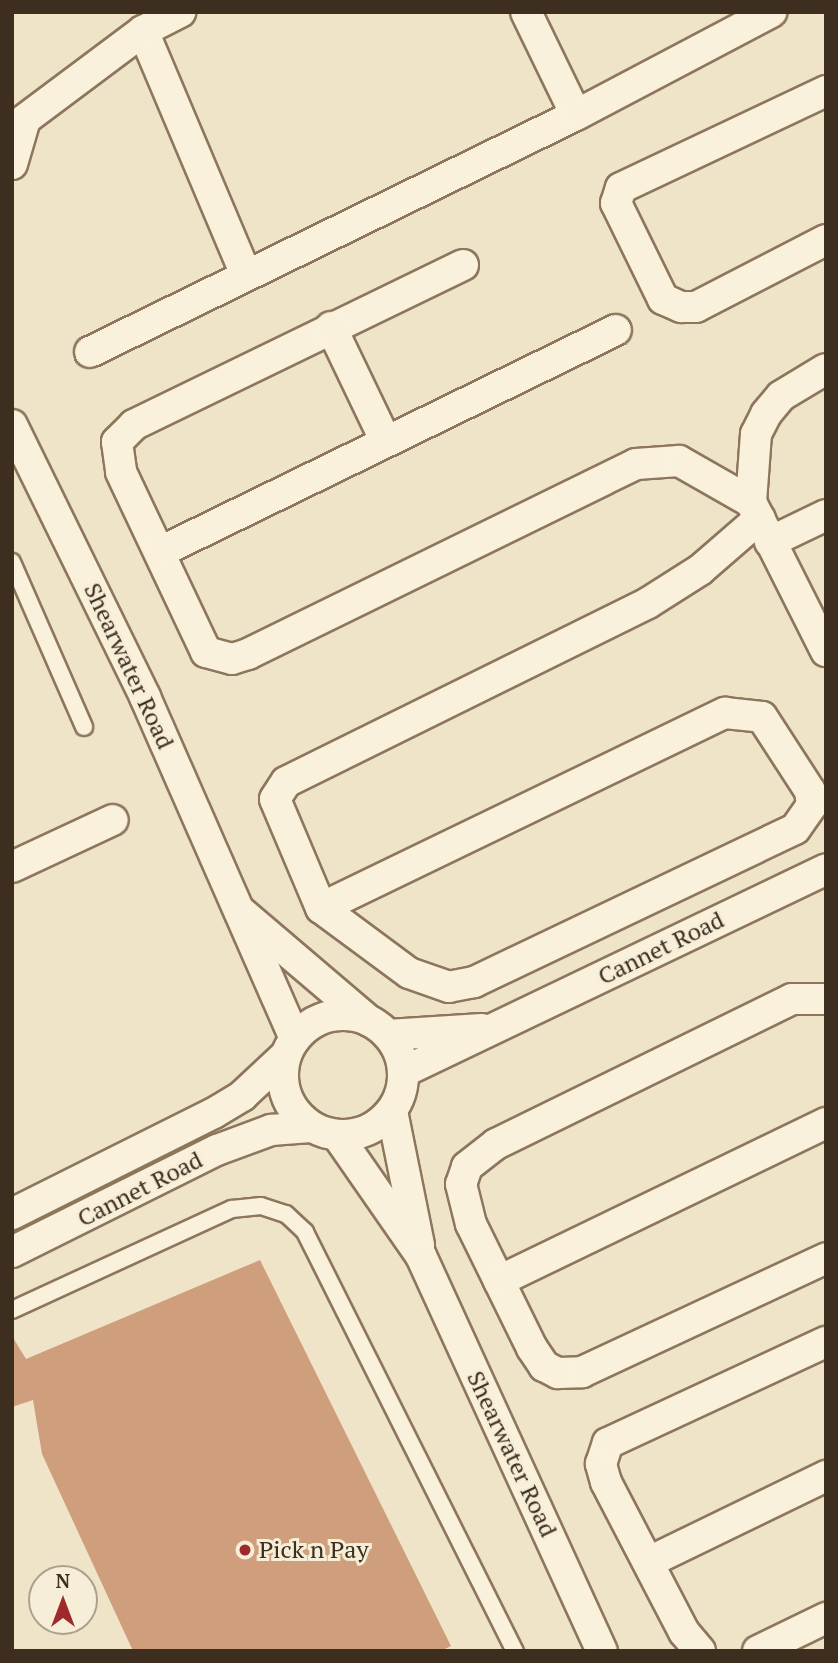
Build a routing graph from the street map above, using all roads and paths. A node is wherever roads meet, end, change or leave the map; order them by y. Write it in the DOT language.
graph roads {
  1 [pos="180,12"];
  2 [pos="526,12"];
  3 [pos="771,12"];
  4 [pos="143,31"];
  5 [pos="826,91"];
  6 [pos="576,115"];
  7 [pos="18,126"];
  8 [pos="12,164"];
  9 [pos="826,240"];
  10 [pos="463,265"];
  11 [pos="246,275"];
  12 [pos="331,327"];
  13 [pos="615,330"];
  14 [pos="90,352"];
  15 [pos="826,369"];
  16 [pos="12,425"];
  17 [pos="386,442"];
  18 [pos="826,514"];
  19 [pos="760,521"];
  20 [pos="160,552"];
  21 [pos="12,562"];
  22 [pos="826,652"];
  23 [pos="84,727"];
  24 [pos="113,820"];
  25 [pos="12,867"];
  26 [pos="826,869"];
  27 [pos="321,908"];
  28 [pos="239,910"];
  29 [pos="826,999"];
  30 [pos="378,1028"];
  31 [pos="496,1028"];
  32 [pos="290,1046"];
  33 [pos="403,1072"];
  34 [pos="392,1111"];
  35 [pos="826,1123"];
  36 [pos="324,1131"];
  37 [pos="12,1214"];
  38 [pos="12,1252"];
  39 [pos="421,1256"];
  40 [pos="826,1258"];
  41 [pos="499,1281"];
  42 [pos="12,1310"];
  43 [pos="826,1342"];
  44 [pos="826,1476"];
  45 [pos="651,1561"];
  46 [pos="826,1618"];
  47 [pos="516,1651"];
  48 [pos="602,1651"];
  49 [pos="700,1651"];
  50 [pos="758,1651"];
  1 -- 4 [label="street"];
  2 -- 6 [label="street"];
  3 -- 6 [label="street"];
  4 -- 7 [label="street"];
  4 -- 11 [label="street"];
  5 -- 9 [label="street"];
  6 -- 11 [label="street"];
  7 -- 8 [label="street"];
  10 -- 12 [label="street"];
  11 -- 14 [label="street"];
  12 -- 17 [label="street"];
  12 -- 20 [label="street"];
  13 -- 17 [label="street"];
  15 -- 19 [label="street"];
  16 -- 28 [label="street, Shearwater Road"];
  17 -- 20 [label="street"];
  18 -- 19 [label="street"];
  19 -- 20 [label="street"];
  19 -- 22 [label="street"];
  19 -- 27 [label="street"];
  21 -- 23 [label="lane"];
  24 -- 25 [label="street"];
  26 -- 31 [label="street, Cannet Road"];
  27 -- 27 [label="street"];
  28 -- 30 [label="street, Shearwater Road"];
  28 -- 32 [label="street, Shearwater Road"];
  29 -- 41 [label="street"];
  30 -- 31 [label="street, Cannet Road"];
  30 -- 32 [label="street"];
  30 -- 33 [label="street"];
  31 -- 33 [label="street, Cannet Road"];
  32 -- 36 [label="street"];
  32 -- 37 [label="street, Cannet Road"];
  33 -- 34 [label="street"];
  34 -- 36 [label="street"];
  34 -- 39 [label="street, Shearwater Road"];
  35 -- 41 [label="street"];
  36 -- 38 [label="street, Cannet Road"];
  36 -- 39 [label="street, Shearwater Road"];
  39 -- 48 [label="street, Shearwater Road"];
  40 -- 41 [label="street"];
  42 -- 47 [label="lane"];
  43 -- 45 [label="street"];
  44 -- 45 [label="street"];
  45 -- 49 [label="street"];
  46 -- 50 [label="street"];
}
